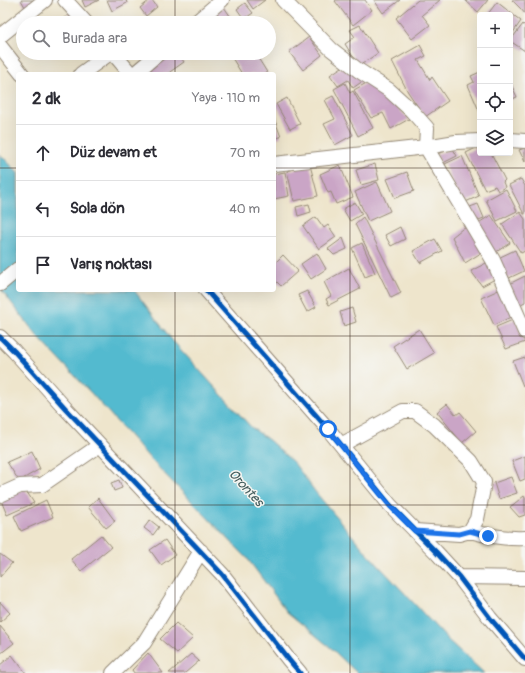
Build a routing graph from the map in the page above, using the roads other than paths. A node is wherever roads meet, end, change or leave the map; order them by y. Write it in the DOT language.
graph roads {
  1 [pos="45,0"];
  2 [pos="65,0"];
  3 [pos="222,0"];
  4 [pos="283,0"];
  5 [pos="25,16"];
  6 [pos="80,16"];
  7 [pos="203,16"];
  8 [pos="16,23"];
  9 [pos="0,36"];
  10 [pos="0,46"];
  11 [pos="100,60"];
  12 [pos="120,60"];
  13 [pos="150,60"];
  14 [pos="20,72"];
  15 [pos="84,72"];
  16 [pos="131,72"];
  17 [pos="135,72"];
  18 [pos="513,140"];
  19 [pos="525,140"];
  20 [pos="477,141"];
  21 [pos="426,147"];
  22 [pos="276,164"];
  23 [pos="16,271"];
  24 [pos="0,284"];
  25 [pos="208,292"];
  26 [pos="525,332"];
  27 [pos="0,337"];
  28 [pos="100,445"];
  29 [pos="340,445"];
  30 [pos="0,495"];
  31 [pos="415,531"];
  32 [pos="470,531"];
  33 [pos="525,538"];
  34 [pos="201,551"];
  35 [pos="459,577"];
  36 [pos="525,578"];
  37 [pos="525,659"];
  38 [pos="113,673"];
  39 [pos="300,673"];
  1 -- 5 [label="street"];
  2 -- 6 [label="street"];
  3 -- 7 [label="street"];
  4 -- 21 [label="street"];
  8 -- 9 [label="street"];
  10 -- 14 [label="street"];
  11 -- 15 [label="street"];
  12 -- 16 [label="street"];
  13 -- 17 [label="street"];
  18 -- 19 [label="street"];
  20 -- 21 [label="street"];
  21 -- 22 [label="street"];
  21 -- 26 [label="street"];
  23 -- 24 [label="street"];
  25 -- 29 [label="street"];
  27 -- 28 [label="street"];
  28 -- 30 [label="street"];
  28 -- 34 [label="street"];
  29 -- 31 [label="street"];
  29 -- 32 [label="street"];
  31 -- 32 [label="street"];
  31 -- 35 [label="street"];
  32 -- 33 [label="street"];
  34 -- 38 [label="street"];
  34 -- 39 [label="street"];
  35 -- 36 [label="street"];
  35 -- 37 [label="street"];
}
